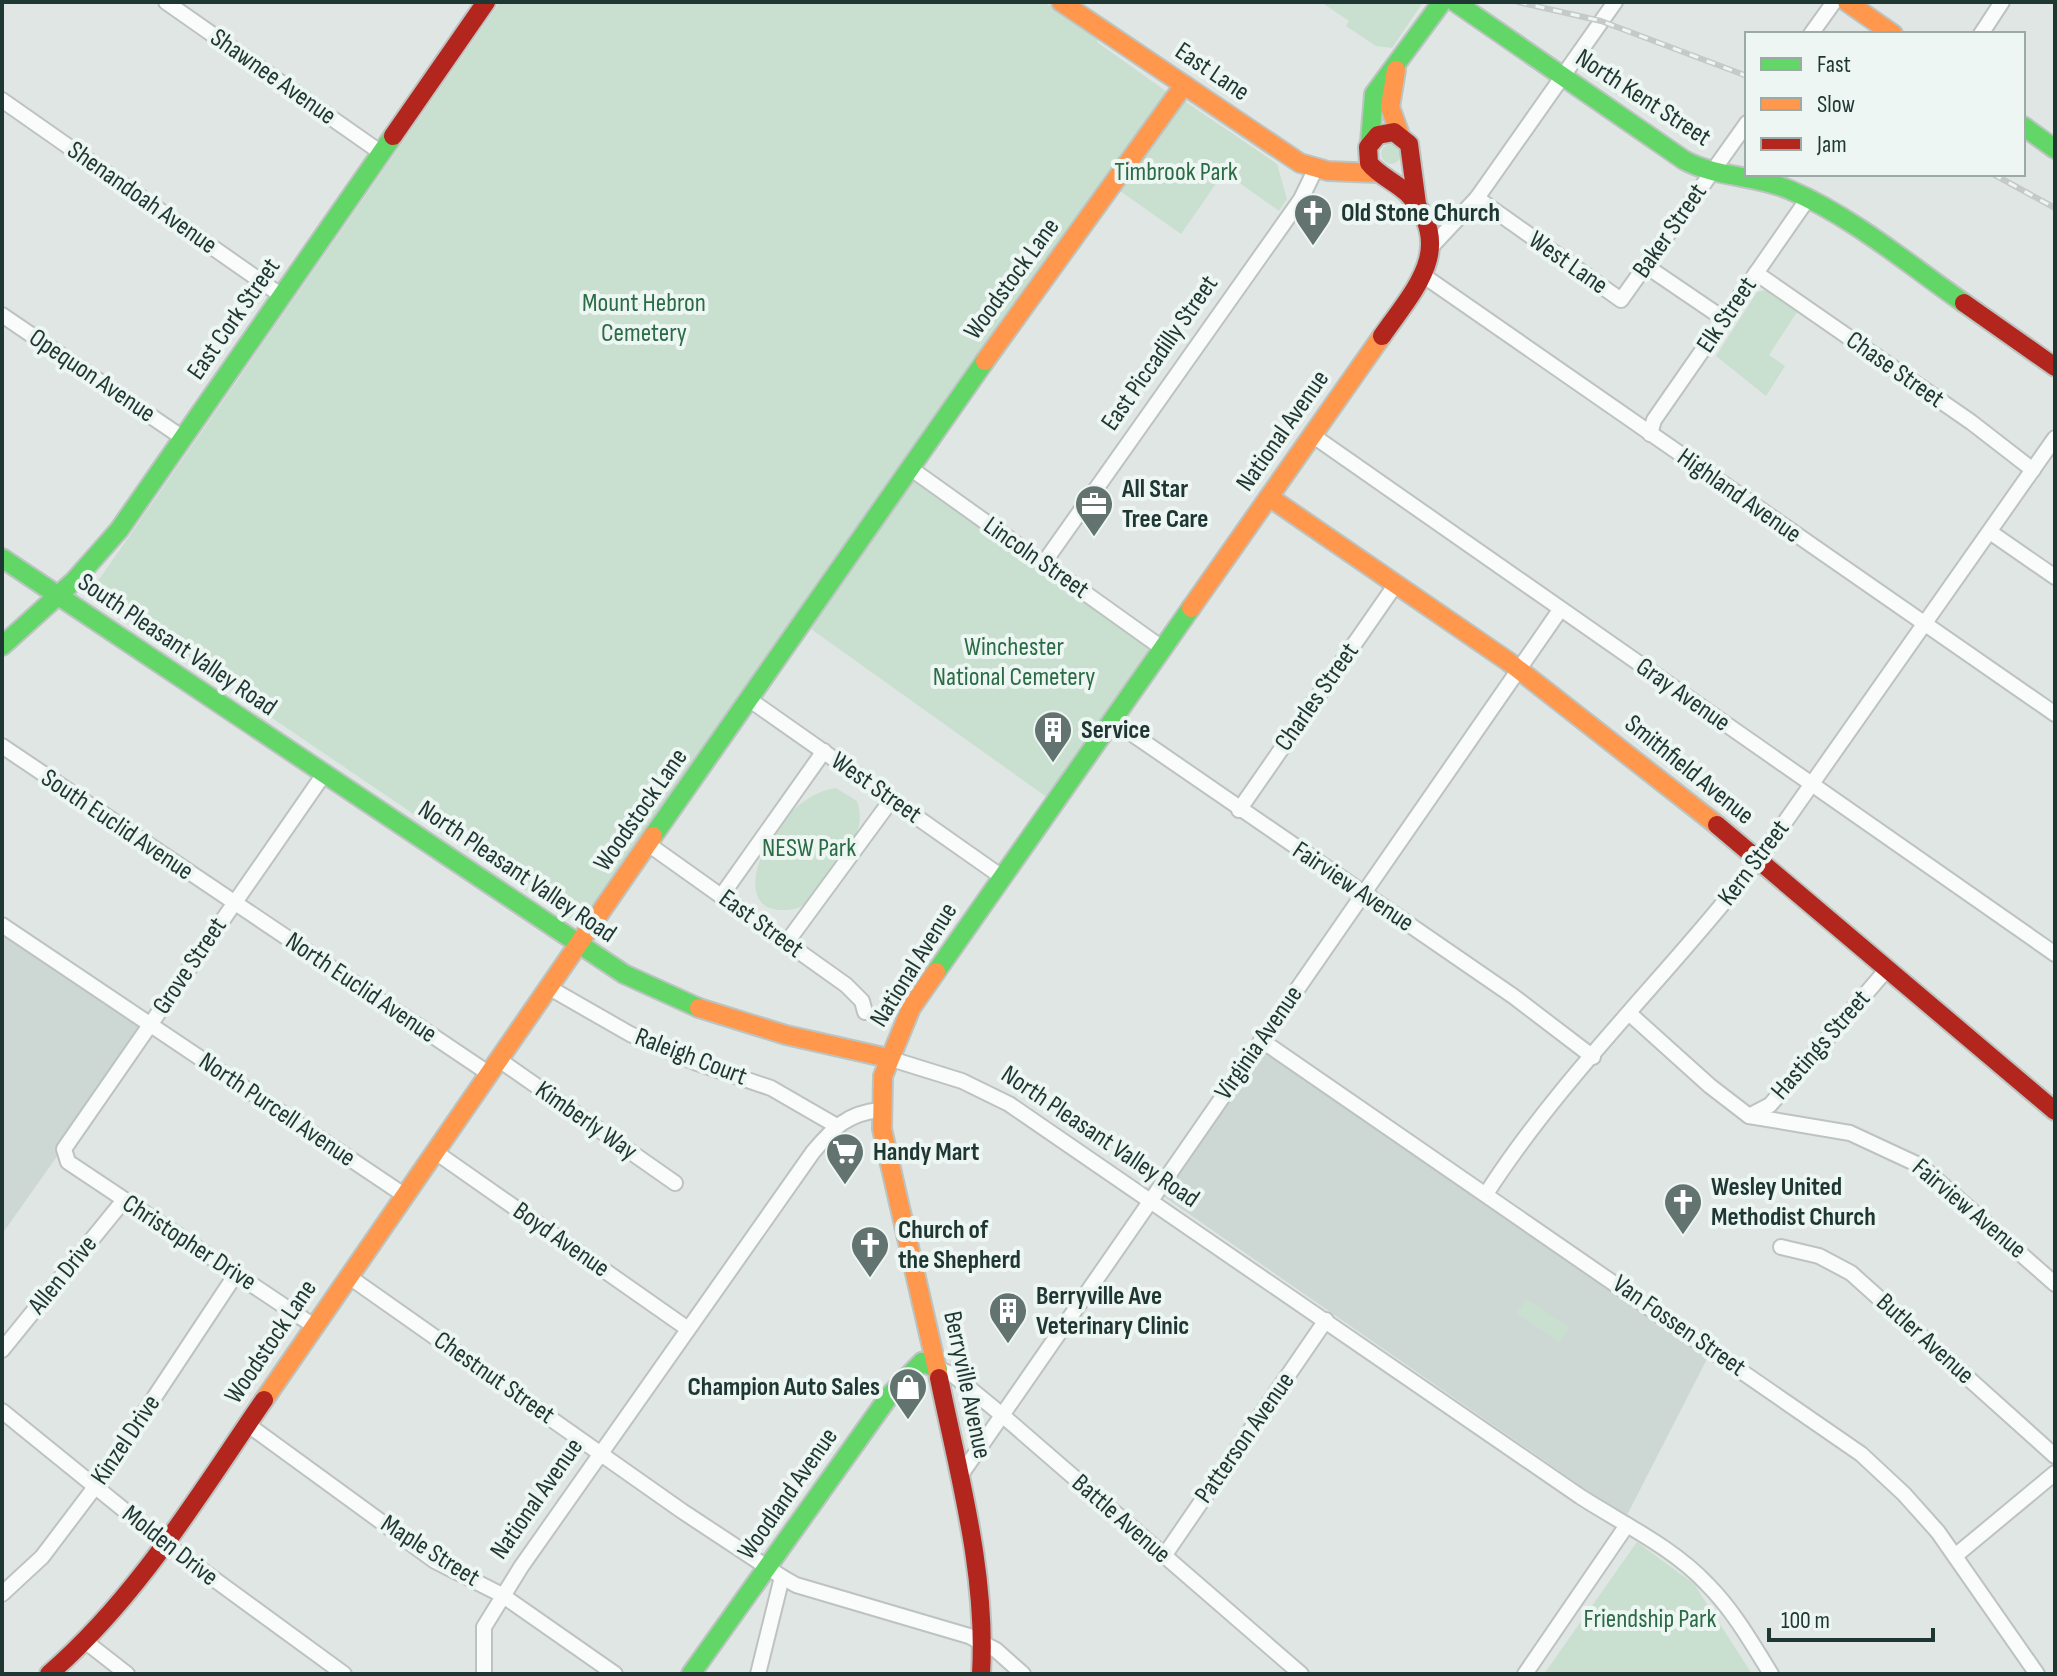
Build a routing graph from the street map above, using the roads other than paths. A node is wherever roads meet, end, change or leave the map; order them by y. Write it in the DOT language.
graph roads {
  1 [pos="166,2"];
  2 [pos="485,2"];
  3 [pos="1061,2"];
  4 [pos="1442,2"];
  5 [pos="1455,2"];
  6 [pos="1615,2"];
  7 [pos="1834,2"];
  8 [pos="1847,2"];
  9 [pos="2002,2"];
  10 [pos="1812,32"];
  11 [pos="1890,32"];
  12 [pos="1982,32"];
  13 [pos="1399,62"];
  14 [pos="1561,75"];
  15 [pos="1184,85"];
  16 [pos="2,100"];
  17 [pos="1745,126"];
  18 [pos="2025,127"];
  19 [pos="1400,135"];
  20 [pos="1368,147"];
  21 [pos="2055,149"];
  22 [pos="380,152"];
  23 [pos="1410,162"];
  24 [pos="1315,170"];
  25 [pos="1712,171"];
  26 [pos="1339,174"];
  27 [pos="1382,175"];
  28 [pos="1809,197"];
  29 [pos="1477,198"];
  30 [pos="1417,204"];
  31 [pos="1433,245"];
  32 [pos="1646,266"];
  33 [pos="1756,273"];
  34 [pos="1424,276"];
  35 [pos="282,296"];
  36 [pos="1621,300"];
  37 [pos="2,315"];
  38 [pos="1724,319"];
  39 [pos="2055,367"];
  40 [pos="1650,434"];
  41 [pos="1312,435"];
  42 [pos="183,438"];
  43 [pos="2055,438"];
  44 [pos="910,468"];
  45 [pos="2033,470"];
  46 [pos="1269,497"];
  47 [pos="1990,532"];
  48 [pos="2,558"];
  49 [pos="1043,564"];
  50 [pos="2055,577"];
  51 [pos="1396,584"];
  52 [pos="58,595"];
  53 [pos="1560,610"];
  54 [pos="1925,624"];
  55 [pos="2,646"];
  56 [pos="1162,648"];
  57 [pos="1518,669"];
  58 [pos="750,700"];
  59 [pos="2055,714"];
  60 [pos="1112,720"];
  61 [pos="2,746"];
  62 [pos="824,751"];
  63 [pos="324,774"];
  64 [pos="1811,784"];
  65 [pos="892,799"];
  66 [pos="1239,810"];
  67 [pos="648,844"];
  68 [pos="1759,859"];
  69 [pos="1002,877"];
  70 [pos="1362,894"];
  71 [pos="722,895"];
  72 [pos="233,903"];
  73 [pos="2,925"];
  74 [pos="787,942"];
  75 [pos="577,944"];
  76 [pos="2055,954"];
  77 [pos="1888,968"];
  78 [pos="548,987"];
  79 [pos="865,1012"];
  80 [pos="1630,1014"];
  81 [pos="150,1025"];
  82 [pos="1261,1040"];
  83 [pos="1593,1057"];
  84 [pos="888,1058"];
  85 [pos="493,1066"];
  86 [pos="880,1110"];
  87 [pos="2055,1111"];
  88 [pos="1749,1116"];
  89 [pos="835,1125"];
  90 [pos="434,1151"];
  91 [pos="65,1159"];
  92 [pos="675,1183"];
  93 [pos="1486,1194"];
  94 [pos="404,1195"];
  95 [pos="124,1200"];
  96 [pos="1151,1200"];
  97 [pos="1781,1247"];
  98 [pos="236,1274"];
  99 [pos="348,1276"];
  100 [pos="2055,1284"];
  101 [pos="1326,1320"];
  102 [pos="314,1326"];
  103 [pos="688,1329"];
  104 [pos="2,1350"];
  105 [pos="938,1369"];
  106 [pos="2,1411"];
  107 [pos="1002,1415"];
  108 [pos="247,1424"];
  109 [pos="601,1454"];
  110 [pos="2055,1456"];
  111 [pos="2055,1473"];
  112 [pos="960,1476"];
  113 [pos="95,1487"];
  114 [pos="1627,1525"];
  115 [pos="166,1544"];
  116 [pos="1164,1556"];
  117 [pos="1955,1556"];
  118 [pos="776,1572"];
  119 [pos="2,1594"];
  120 [pos="502,1595"];
  121 [pos="86,1642"];
  122 [pos="983,1643"];
  123 [pos="49,1674"];
  124 [pos="127,1674"];
  125 [pos="344,1674"];
  126 [pos="484,1674"];
  127 [pos="615,1674"];
  128 [pos="691,1674"];
  129 [pos="758,1674"];
  130 [pos="981,1674"];
  131 [pos="1023,1674"];
  132 [pos="1301,1674"];
  133 [pos="1525,1674"];
  134 [pos="1771,1674"];
  135 [pos="2037,1674"];
  1 -- 22 [label="street, Shawnee Avenue"];
  2 -- 22 [label="street, East Cork Street"];
  3 -- 15 [label="street, East Lane"];
  4 -- 13 [label="street"];
  5 -- 14 [label="street, North Kent Street"];
  6 -- 14 [label="street"];
  7 -- 10 [label="street"];
  8 -- 11 [label="street"];
  9 -- 12 [label="street"];
  13 -- 19 [label="street"];
  13 -- 20 [label="street"];
  14 -- 25 [label="street, North Kent Street"];
  14 -- 29 [label="street"];
  15 -- 24 [label="street, East Lane"];
  15 -- 44 [label="street, Woodstock Lane"];
  16 -- 35 [label="street, Shenandoah Avenue"];
  17 -- 25 [label="street, Baker Street"];
  18 -- 21 [label="street"];
  19 -- 20 [label="street"];
  19 -- 23 [label="street"];
  20 -- 26 [label="street"];
  20 -- 27 [label="street"];
  22 -- 35 [label="street, East Cork Street"];
  23 -- 27 [label="street"];
  23 -- 30 [label="street"];
  24 -- 26 [label="street, East Lane"];
  24 -- 49 [label="street, East Piccadilly Street"];
  25 -- 28 [label="street, North Kent Street"];
  25 -- 32 [label="street, Baker Street"];
  26 -- 27 [label="street, East Lane"];
  27 -- 30 [label="street"];
  28 -- 33 [label="street, Elk Street"];
  28 -- 39 [label="street, North Kent Street"];
  29 -- 31 [label="street"];
  29 -- 36 [label="street, West Lane"];
  30 -- 31 [label="street"];
  31 -- 34 [label="street"];
  32 -- 36 [label="street, Baker Street"];
  32 -- 38 [label="street"];
  33 -- 38 [label="street, Elk Street"];
  33 -- 45 [label="street, Chase Street"];
  34 -- 40 [label="street, Highland Avenue"];
  34 -- 41 [label="street, National Avenue"];
  35 -- 42 [label="street, East Cork Street"];
  37 -- 42 [label="street, Opequon Avenue"];
  38 -- 40 [label="street, Elk Street"];
  40 -- 54 [label="street, Highland Avenue"];
  41 -- 46 [label="street, National Avenue"];
  41 -- 53 [label="street, Gray Avenue"];
  42 -- 52 [label="street, East Cork Street"];
  43 -- 45 [label="street, Kern Street"];
  44 -- 49 [label="street, Lincoln Street"];
  44 -- 58 [label="street, Woodstock Lane"];
  45 -- 47 [label="street, Kern Street"];
  46 -- 51 [label="street, Smithfield Avenue"];
  46 -- 56 [label="street, National Avenue"];
  47 -- 50 [label="street"];
  47 -- 54 [label="street, Kern Street"];
  48 -- 52 [label="street, South Pleasant Valley Road"];
  49 -- 56 [label="street, Lincoln Street"];
  51 -- 57 [label="street, Smithfield Avenue"];
  51 -- 66 [label="street, Charles Street"];
  52 -- 55 [label="street, East Cork Street"];
  52 -- 63 [label="street, South Pleasant Valley Road"];
  53 -- 57 [label="street, Virginia Avenue"];
  53 -- 64 [label="street, Gray Avenue"];
  54 -- 59 [label="street, Highland Avenue"];
  54 -- 64 [label="street, Kern Street"];
  56 -- 60 [label="street, National Avenue"];
  57 -- 68 [label="street, Smithfield Avenue"];
  57 -- 70 [label="street, Virginia Avenue"];
  58 -- 62 [label="street, West Street"];
  58 -- 67 [label="street, Woodstock Lane"];
  60 -- 66 [label="street, Fairview Avenue"];
  60 -- 69 [label="street, National Avenue"];
  61 -- 72 [label="street, South Euclid Avenue"];
  62 -- 65 [label="street, West Street"];
  62 -- 71 [label="street"];
  63 -- 72 [label="street, Grove Street"];
  63 -- 75 [label="street, North Pleasant Valley Road"];
  64 -- 68 [label="street, Kern Street"];
  64 -- 76 [label="street, Gray Avenue"];
  65 -- 69 [label="street, West Street"];
  65 -- 74 [label="street"];
  66 -- 70 [label="street, Fairview Avenue"];
  67 -- 71 [label="street, East Street"];
  67 -- 75 [label="street, Woodstock Lane"];
  68 -- 77 [label="street, Smithfield Avenue"];
  68 -- 80 [label="street, Kern Street"];
  69 -- 84 [label="street, National Avenue"];
  70 -- 82 [label="street, Virginia Avenue"];
  70 -- 83 [label="street, Fairview Avenue"];
  71 -- 74 [label="street, East Street"];
  72 -- 81 [label="street, Grove Street"];
  72 -- 85 [label="street, North Euclid Avenue"];
  73 -- 81 [label="street, North Purcell Avenue"];
  74 -- 79 [label="street, East Street"];
  75 -- 78 [label="street, Woodstock Lane"];
  75 -- 84 [label="street, North Pleasant Valley Road"];
  77 -- 87 [label="street, Smithfield Avenue"];
  77 -- 88 [label="street, Hastings Street"];
  78 -- 85 [label="street, Woodstock Lane"];
  78 -- 89 [label="street, Raleigh Court"];
  80 -- 83 [label="street, Kern Street"];
  80 -- 88 [label="street, Fairview Avenue"];
  81 -- 91 [label="street, Grove Street"];
  81 -- 94 [label="street, North Purcell Avenue"];
  82 -- 93 [label="street, Van Fossen Street"];
  82 -- 96 [label="street, Virginia Avenue"];
  83 -- 93 [label="street, Kern Street"];
  84 -- 86 [label="street, National Avenue"];
  84 -- 96 [label="street, North Pleasant Valley Road"];
  85 -- 90 [label="street, Woodstock Lane"];
  85 -- 92 [label="street, Kimberly Way"];
  86 -- 89 [label="street"];
  86 -- 105 [label="street, Berryville Avenue"];
  88 -- 100 [label="street, Fairview Avenue"];
  89 -- 103 [label="street, National Avenue"];
  90 -- 94 [label="street, Woodstock Lane"];
  90 -- 103 [label="street, Boyd Avenue"];
  91 -- 95 [label="street, Christopher Drive"];
  93 -- 117 [label="street, Van Fossen Street"];
  94 -- 99 [label="street, Woodstock Lane"];
  95 -- 98 [label="street, Christopher Drive"];
  95 -- 104 [label="street, Allen Drive"];
  96 -- 101 [label="street, North Pleasant Valley Road"];
  96 -- 107 [label="street, Virginia Avenue"];
  97 -- 110 [label="street, Butler Avenue"];
  98 -- 102 [label="street, Christopher Drive"];
  98 -- 113 [label="street, Kinzel Drive"];
  99 -- 102 [label="street, Woodstock Lane"];
  99 -- 109 [label="street, Chestnut Street"];
  101 -- 114 [label="street, North Pleasant Valley Road"];
  101 -- 116 [label="street, Patterson Avenue"];
  102 -- 108 [label="street, Woodstock Lane"];
  103 -- 109 [label="street, National Avenue"];
  105 -- 107 [label="street, Battle Avenue"];
  105 -- 112 [label="street, Berryville Avenue"];
  105 -- 118 [label="street, Woodland Avenue"];
  106 -- 113 [label="street, Molden Drive"];
  107 -- 112 [label="street, Virginia Avenue"];
  107 -- 116 [label="street, Battle Avenue"];
  108 -- 115 [label="street, Woodstock Lane"];
  108 -- 120 [label="street, Maple Street"];
  109 -- 118 [label="street, Chestnut Street"];
  109 -- 120 [label="street, National Avenue"];
  111 -- 117 [label="street"];
  112 -- 122 [label="street, Berryville Avenue"];
  113 -- 115 [label="street, Molden Drive"];
  113 -- 119 [label="street, Kinzel Drive"];
  114 -- 133 [label="street"];
  114 -- 134 [label="street, North Pleasant Valley Road"];
  115 -- 121 [label="street, Woodstock Lane"];
  115 -- 125 [label="street, Molden Drive"];
  116 -- 132 [label="street, Battle Avenue"];
  117 -- 135 [label="street, Van Fossen Street"];
  118 -- 122 [label="street, Chestnut Street"];
  118 -- 128 [label="street, Woodland Avenue"];
  118 -- 129 [label="street"];
  120 -- 126 [label="street, National Avenue"];
  120 -- 127 [label="street, Maple Street"];
  121 -- 123 [label="street, Woodstock Lane"];
  121 -- 124 [label="street"];
  122 -- 130 [label="street, Berryville Avenue"];
  122 -- 131 [label="street"];
}
